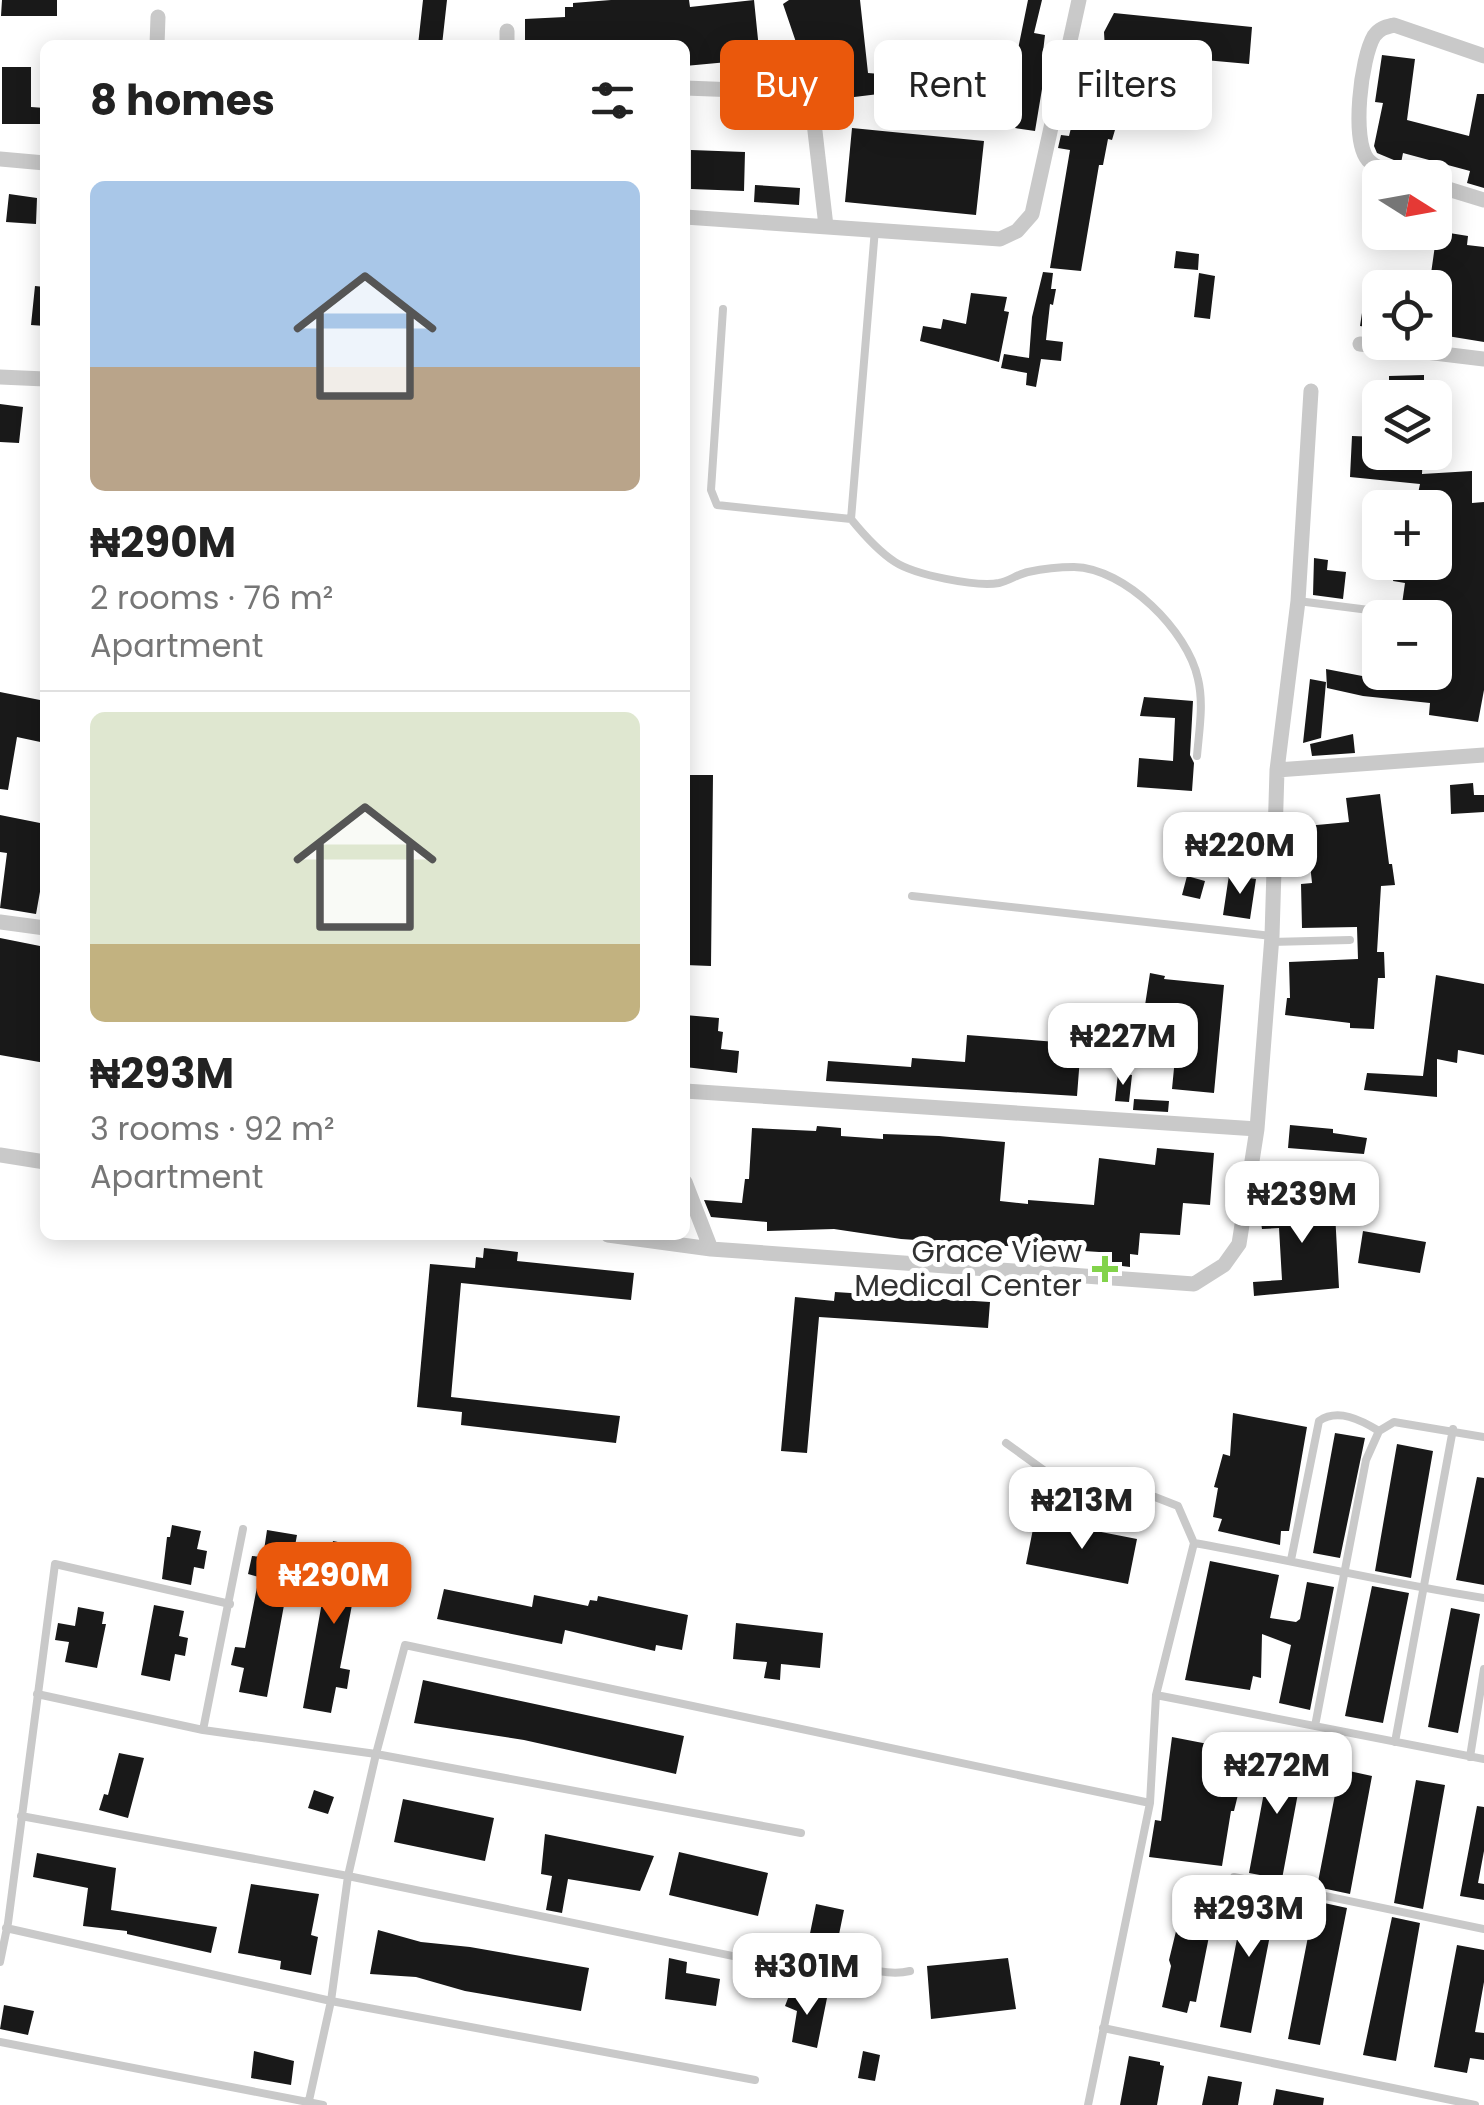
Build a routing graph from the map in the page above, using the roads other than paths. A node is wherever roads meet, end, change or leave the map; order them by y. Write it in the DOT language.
graph roads {
  1 [pos="1079,0"];
  2 [pos="158,17"];
  3 [pos="157,40"];
  4 [pos="1484,56"];
  5 [pos="690,88"];
  6 [pos="0,159"];
  7 [pos="1368,160"];
  8 [pos="40,163"];
  9 [pos="1452,190"];
  10 [pos="1484,200"];
  11 [pos="690,217"];
  12 [pos="826,226"];
  13 [pos="876,230"];
  14 [pos="722,309"];
  15 [pos="1360,344"];
  16 [pos="1484,359"];
  17 [pos="0,376"];
  18 [pos="40,379"];
  19 [pos="1311,391"];
  20 [pos="851,520"];
  21 [pos="1298,601"];
  22 [pos="1362,609"];
  23 [pos="1484,755"];
  24 [pos="1198,756"];
  25 [pos="1277,770"];
  26 [pos="912,896"];
  27 [pos="0,922"];
  28 [pos="40,927"];
  29 [pos="1271,939"];
  30 [pos="1350,940"];
  31 [pos="690,1091"];
  32 [pos="1257,1129"];
  33 [pos="0,1155"];
  34 [pos="40,1161"];
  35 [pos="690,1195"];
  36 [pos="645,1240"];
  37 [pos="711,1249"];
  38 [pos="1453,1429"];
  39 [pos="1379,1431"];
  40 [pos="1484,1436"];
  41 [pos="1006,1443"];
  42 [pos="244,1530"];
  43 [pos="1194,1543"];
  44 [pos="1291,1560"];
  45 [pos="1345,1575"];
  46 [pos="1423,1588"];
  47 [pos="1484,1598"];
  48 [pos="230,1604"];
  49 [pos="1484,1669"];
  50 [pos="37,1694"];
  51 [pos="1156,1695"];
  52 [pos="1315,1726"];
  53 [pos="203,1730"];
  54 [pos="1395,1742"];
  55 [pos="376,1754"];
  56 [pos="1470,1756"];
  57 [pos="1484,1759"];
  58 [pos="1150,1803"];
  59 [pos="21,1816"];
  60 [pos="802,1833"];
  61 [pos="348,1876"];
  62 [pos="1234,1877"];
  63 [pos="6,1928"];
  64 [pos="1484,1929"];
  65 [pos="0,1962"];
  66 [pos="910,1972"];
  67 [pos="331,2001"];
  68 [pos="1103,2028"];
  69 [pos="0,2042"];
  70 [pos="754,2080"];
  71 [pos="309,2104"];
  72 [pos="323,2105"];
  73 [pos="1088,2105"];
  74 [pos="1475,2105"];
  1 -- 13 [label="street"];
  2 -- 3 [label="street"];
  4 -- 7 [label="street"];
  5 -- 12 [label="street"];
  6 -- 8 [label="street"];
  9 -- 10 [label="street"];
  11 -- 12 [label="street"];
  12 -- 13 [label="street"];
  13 -- 20 [label="lane"];
  14 -- 20 [label="lane"];
  15 -- 16 [label="street"];
  17 -- 18 [label="street"];
  19 -- 21 [label="street"];
  20 -- 24 [label="lane"];
  21 -- 22 [label="lane"];
  21 -- 25 [label="street"];
  23 -- 25 [label="street"];
  25 -- 29 [label="street"];
  26 -- 29 [label="lane"];
  27 -- 28 [label="street"];
  29 -- 30 [label="lane"];
  29 -- 32 [label="street"];
  31 -- 32 [label="street"];
  32 -- 37 [label="street"];
  33 -- 34 [label="street"];
  35 -- 37 [label="street"];
  36 -- 37 [label="street"];
  38 -- 39 [label="lane"];
  38 -- 40 [label="lane"];
  38 -- 46 [label="lane"];
  39 -- 44 [label="lane"];
  39 -- 45 [label="lane"];
  41 -- 43 [label="lane"];
  42 -- 48 [label="lane"];
  43 -- 44 [label="lane"];
  43 -- 51 [label="lane"];
  44 -- 45 [label="lane"];
  45 -- 46 [label="lane"];
  45 -- 52 [label="lane"];
  46 -- 47 [label="lane"];
  46 -- 54 [label="lane"];
  48 -- 50 [label="lane"];
  48 -- 53 [label="lane"];
  49 -- 56 [label="lane"];
  50 -- 53 [label="lane"];
  50 -- 59 [label="lane"];
  51 -- 52 [label="lane"];
  51 -- 58 [label="lane"];
  52 -- 54 [label="lane"];
  53 -- 55 [label="lane"];
  54 -- 56 [label="lane"];
  55 -- 58 [label="lane"];
  55 -- 60 [label="lane"];
  55 -- 61 [label="lane"];
  56 -- 57 [label="lane"];
  58 -- 68 [label="lane"];
  59 -- 61 [label="lane"];
  59 -- 63 [label="lane"];
  61 -- 66 [label="lane"];
  61 -- 67 [label="lane"];
  62 -- 64 [label="lane"];
  63 -- 65 [label="lane"];
  63 -- 67 [label="lane"];
  67 -- 70 [label="lane"];
  67 -- 71 [label="lane"];
  68 -- 73 [label="lane"];
  68 -- 74 [label="lane"];
  69 -- 71 [label="lane"];
  71 -- 72 [label="lane"];
}
